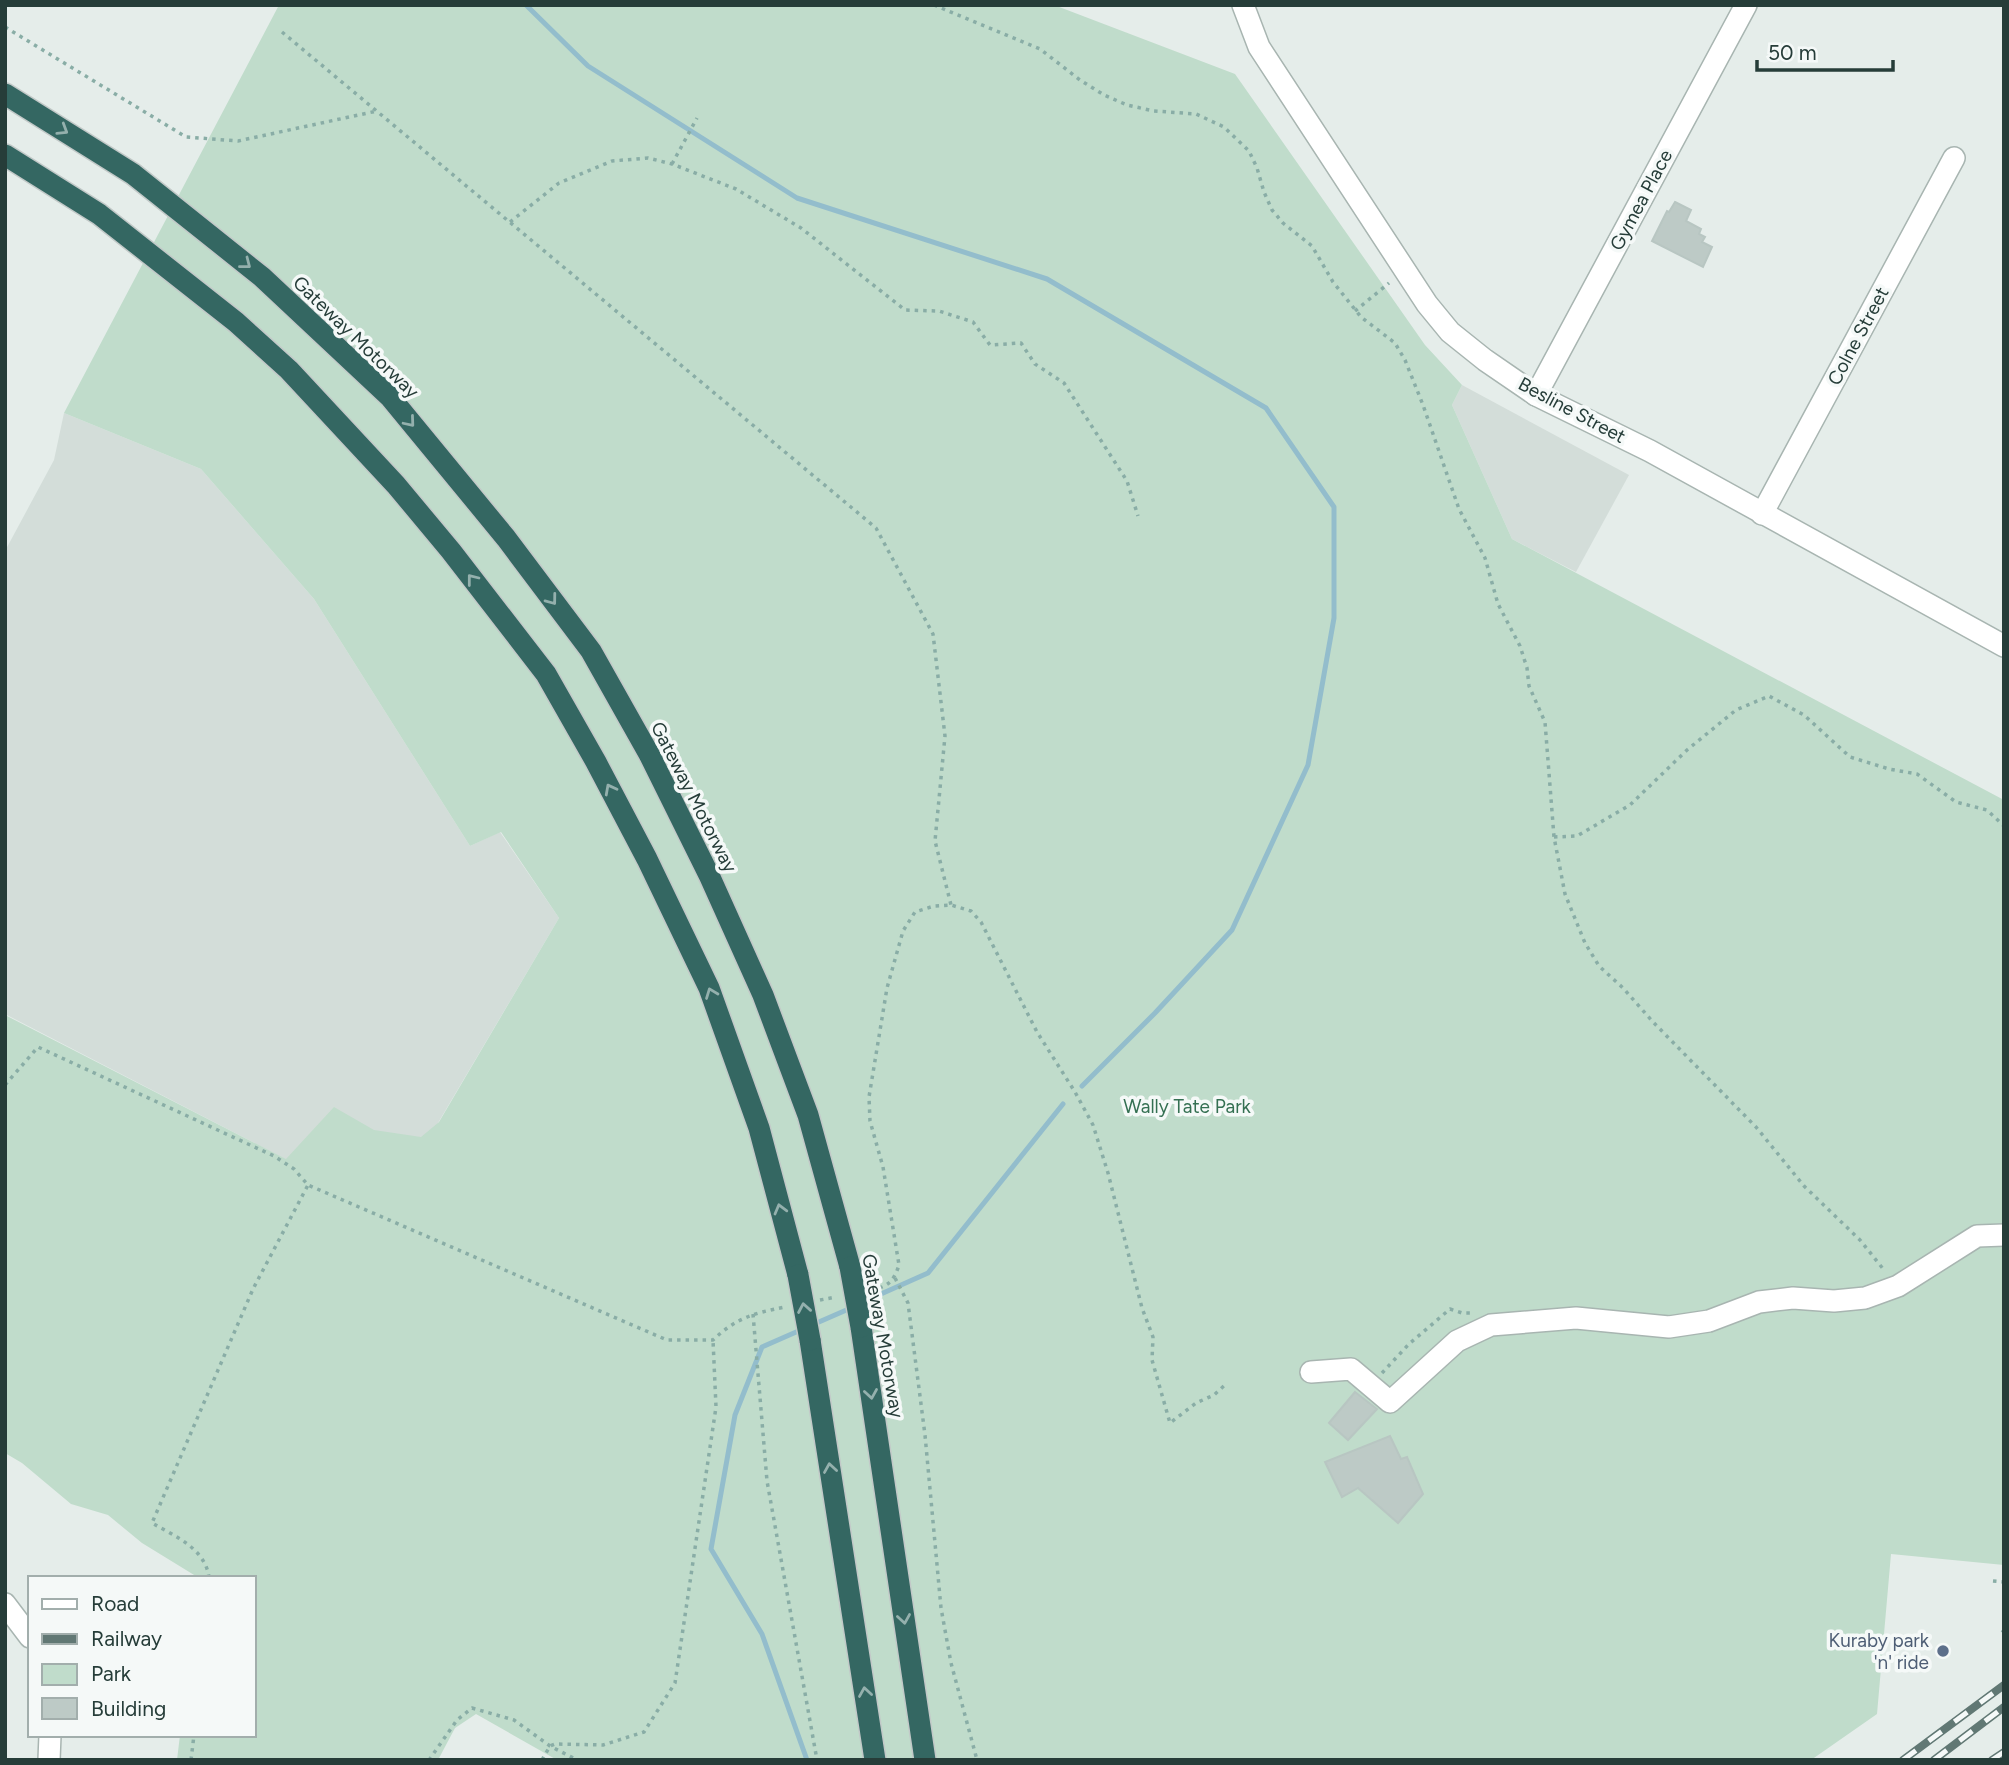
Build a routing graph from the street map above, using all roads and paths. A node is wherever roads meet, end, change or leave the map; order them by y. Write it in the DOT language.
graph roads {
  1 [pos="934,5"];
  2 [pos="1243,5"];
  3 [pos="1746,5"];
  4 [pos="5,27"];
  5 [pos="282,32"];
  6 [pos="5,94"];
  7 [pos="377,111"];
  8 [pos="697,118"];
  9 [pos="5,155"];
  10 [pos="1954,158"];
  11 [pos="672,164"];
  12 [pos="510,222"];
  13 [pos="1405,271"];
  14 [pos="1355,311"];
  15 [pos="1536,395"];
  16 [pos="1762,514"];
  17 [pos="1138,516"];
  18 [pos="2004,646"];
  19 [pos="2004,826"];
  20 [pos="1554,837"];
  21 [pos="951,905"];
  22 [pos="5,1085"];
  23 [pos="308,1185"];
  24 [pos="2004,1235"];
  25 [pos="895,1278"];
  26 [pos="1898,1286"];
  27 [pos="871,1290"];
  28 [pos="845,1295"];
  29 [pos="818,1300"];
  30 [pos="792,1306"];
  31 [pos="1472,1313"];
  32 [pos="753,1314"];
  33 [pos="713,1340"];
  34 [pos="1311,1372"];
  35 [pos="1226,1384"];
  36 [pos="1370,1385"];
  37 [pos="209,1576"];
  38 [pos="1993,1581"];
  39 [pos="2004,1582"];
  40 [pos="5,1604"];
  41 [pos="28,1634"];
  42 [pos="50,1737"];
  43 [pos="194,1737"];
  44 [pos="550,1746"];
  45 [pos="48,1760"];
  46 [pos="191,1760"];
  47 [pos="429,1760"];
  48 [pos="542,1760"];
  49 [pos="577,1760"];
  50 [pos="817,1760"];
  51 [pos="875,1760"];
  52 [pos="925,1760"];
  53 [pos="977,1760"];
  1 -- 14 [label="path"];
  2 -- 13 [label="street, Besline Street"];
  3 -- 15 [label="street, Gymea Place"];
  4 -- 7 [label="path"];
  5 -- 7 [label="path"];
  6 -- 52 [label="highway, Gateway Motorway, one-way, bridge"];
  7 -- 12 [label="path"];
  8 -- 11 [label="path"];
  51 -- 9 [label="highway, one-way, bridge"];
  10 -- 16 [label="street, Colne Street"];
  11 -- 12 [label="path"];
  11 -- 17 [label="path"];
  12 -- 21 [label="path"];
  13 -- 14 [label="path"];
  13 -- 15 [label="street, Besline Street"];
  14 -- 20 [label="path"];
  15 -- 16 [label="street, Besline Street"];
  16 -- 18 [label="street, Besline Street"];
  19 -- 20 [label="path"];
  20 -- 26 [label="path"];
  21 -- 25 [label="path"];
  21 -- 35 [label="path"];
  22 -- 23 [label="path"];
  23 -- 33 [label="path"];
  23 -- 37 [label="path"];
  24 -- 26 [label="street"];
  25 -- 27 [label="path"];
  25 -- 53 [label="path"];
  26 -- 36 [label="street"];
  28 -- 29 [label="path"];
  30 -- 32 [label="path"];
  31 -- 36 [label="path"];
  32 -- 33 [label="path"];
  32 -- 50 [label="path"];
  33 -- 44 [label="path"];
  34 -- 36 [label="street"];
  38 -- 39 [label="path"];
  40 -- 41 [label="street"];
  42 -- 45 [label="street"];
  43 -- 46 [label="path"];
  44 -- 47 [label="path"];
  44 -- 48 [label="path"];
  44 -- 49 [label="path"];
}
